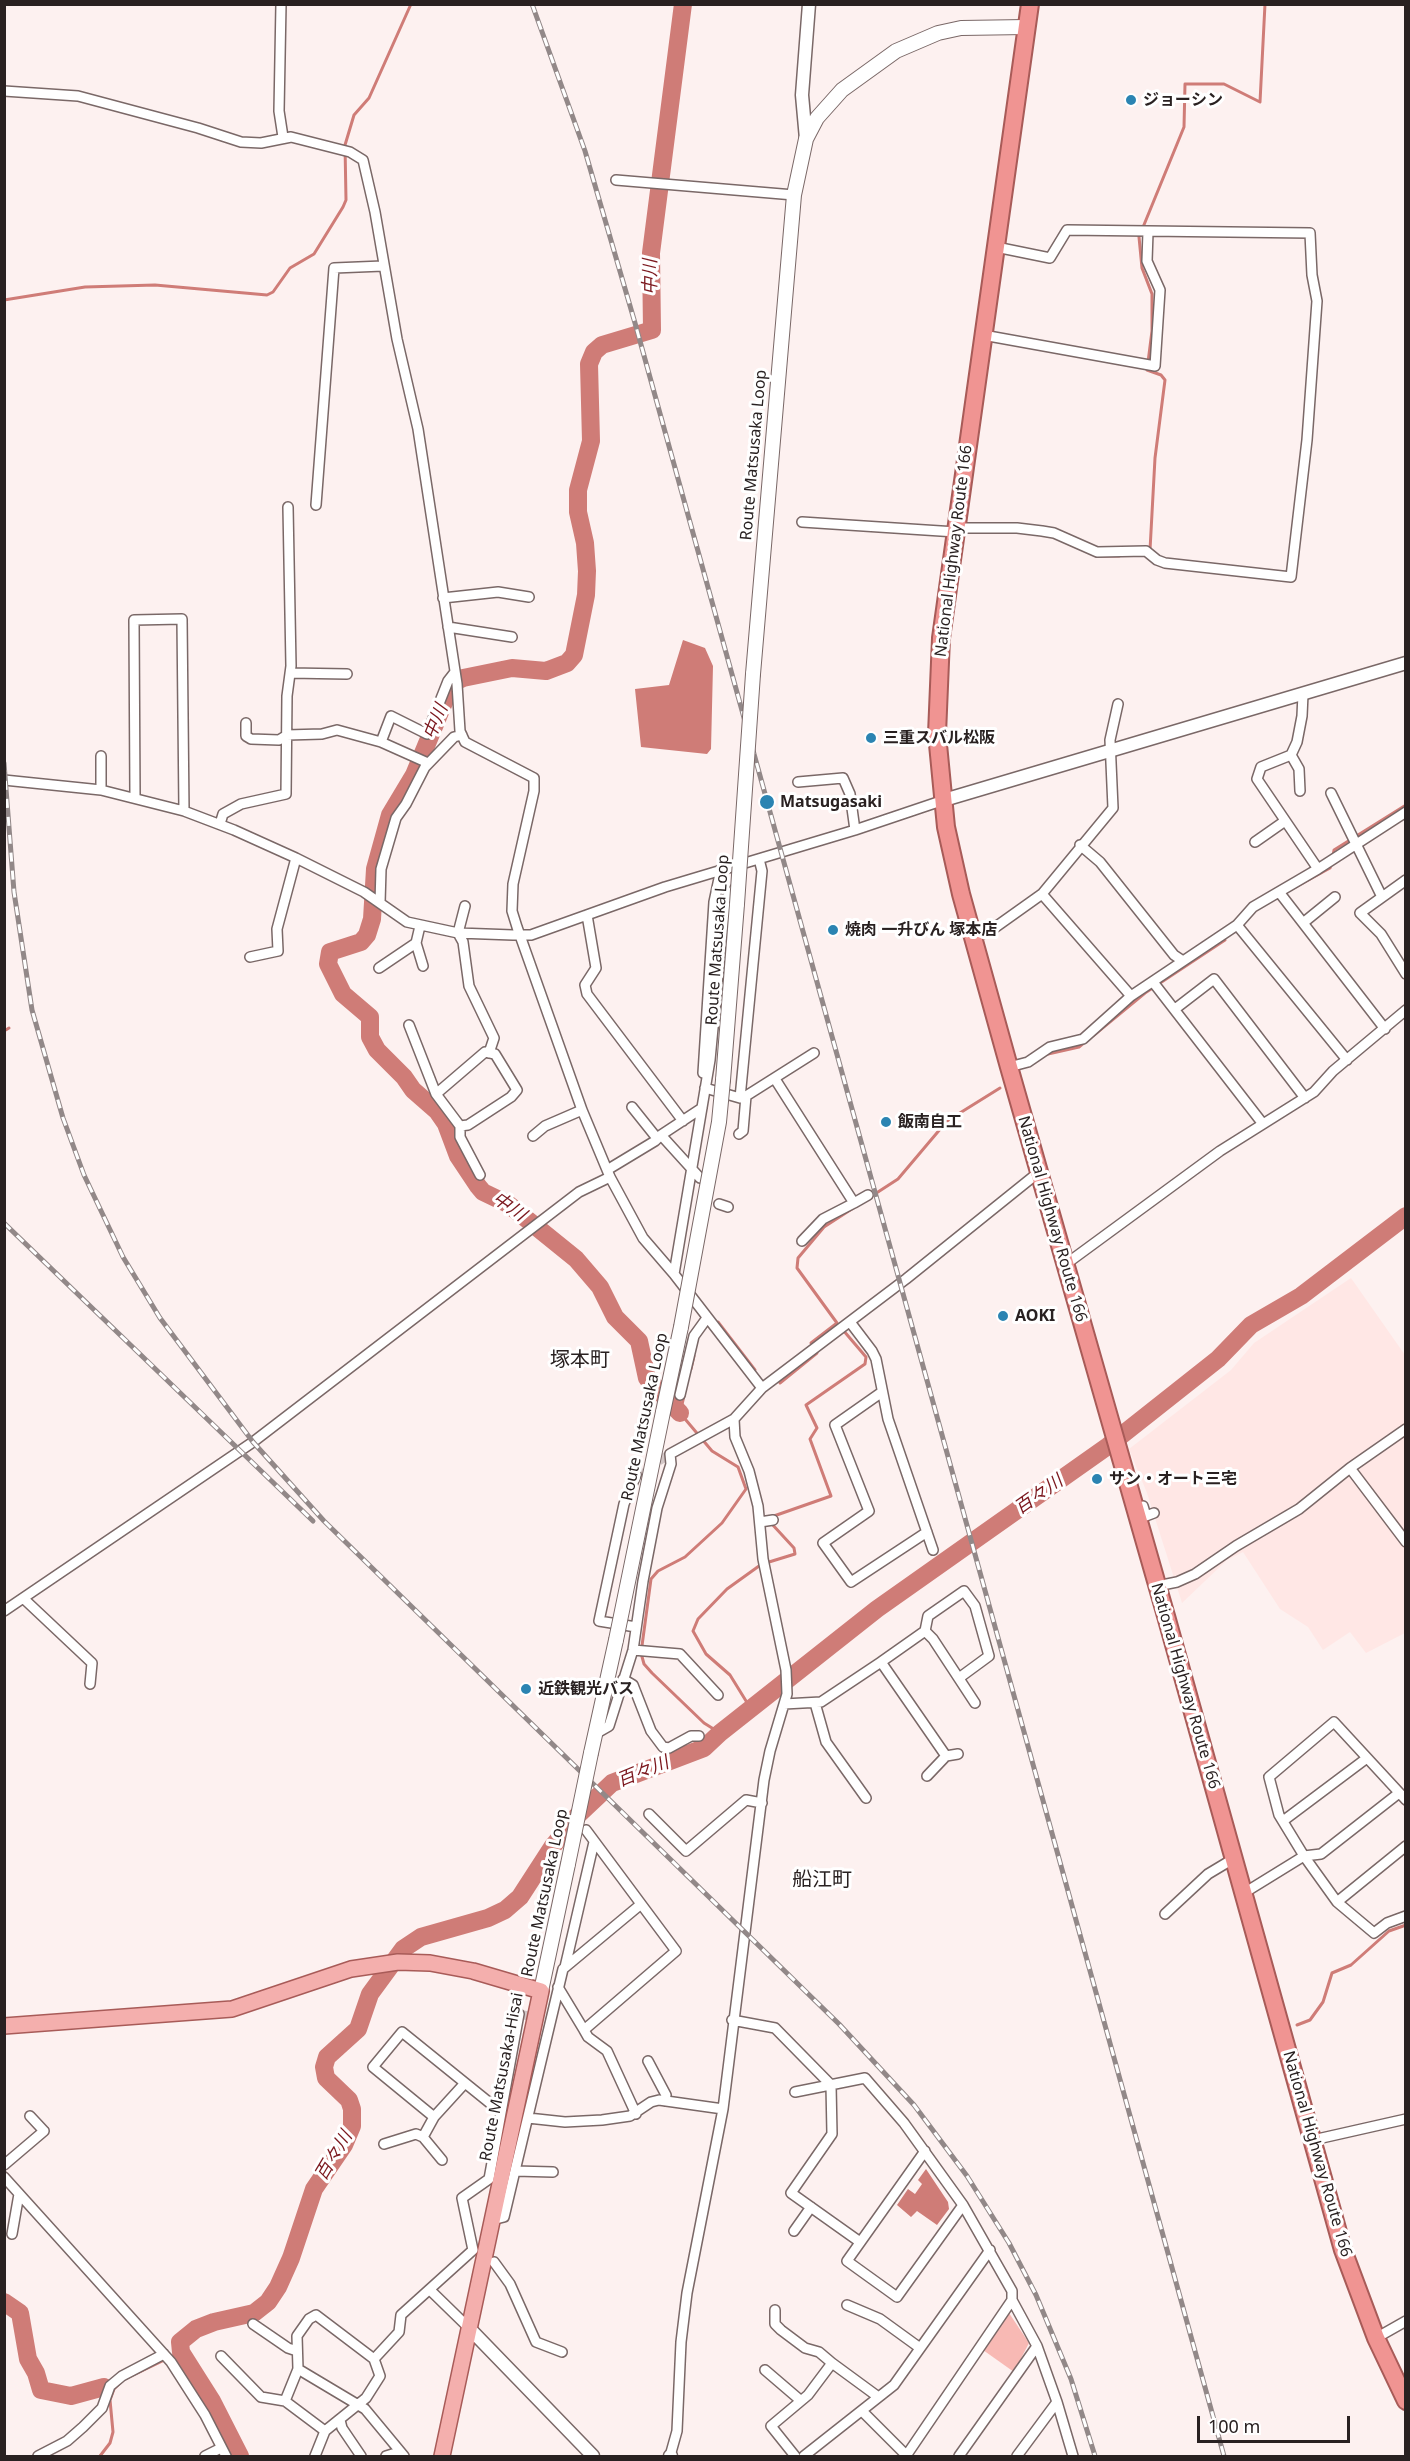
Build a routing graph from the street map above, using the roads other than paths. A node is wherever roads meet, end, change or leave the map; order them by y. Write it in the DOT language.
graph roads {
  1 [pos="281,4"];
  2 [pos="808,4"];
  3 [pos="1029,4"];
  4 [pos="1026,27"];
  5 [pos="4,91"];
  6 [pos="283,137"];
  7 [pos="806,138"];
  8 [pos="616,180"];
  9 [pos="794,195"];
  10 [pos="1147,232"];
  11 [pos="996,247"];
  12 [pos="383,266"];
  13 [pos="983,335"];
  14 [pos="316,505"];
  15 [pos="288,507"];
  16 [pos="802,522"];
  17 [pos="956,530"];
  18 [pos="529,597"];
  19 [pos="443,598"];
  20 [pos="448,627"];
  21 [pos="512,637"];
  22 [pos="1406,663"];
  23 [pos="290,673"];
  24 [pos="347,674"];
  25 [pos="456,677"];
  26 [pos="1303,694"];
  27 [pos="1118,704"];
  28 [pos="246,723"];
  29 [pos="287,735"];
  30 [pos="462,735"];
  31 [pos="381,742"];
  32 [pos="1111,752"];
  33 [pos="1291,755"];
  34 [pos="101,756"];
  35 [pos="428,763"];
  36 [pos="4,780"];
  37 [pos="798,782"];
  38 [pos="101,790"];
  39 [pos="1300,791"];
  40 [pos="1331,793"];
  41 [pos="135,797"];
  42 [pos="944,800"];
  43 [pos="184,811"];
  44 [pos="1406,812"];
  45 [pos="1285,821"];
  46 [pos="220,824"];
  47 [pos="855,831"];
  48 [pos="1353,840"];
  49 [pos="1255,842"];
  50 [pos="1080,845"];
  51 [pos="296,858"];
  52 [pos="759,859"];
  53 [pos="721,869"];
  54 [pos="1318,869"];
  55 [pos="1406,880"];
  56 [pos="739,884"];
  57 [pos="1280,892"];
  58 [pos="1042,894"];
  59 [pos="1335,897"];
  60 [pos="1382,897"];
  61 [pos="379,901"];
  62 [pos="465,906"];
  63 [pos="587,915"];
  64 [pos="1303,923"];
  65 [pos="1237,925"];
  66 [pos="420,926"];
  67 [pos="458,933"];
  68 [pos="520,935"];
  69 [pos="973,937"];
  70 [pos="416,943"];
  71 [pos="250,957"];
  72 [pos="1183,961"];
  73 [pos="423,966"];
  74 [pos="379,968"];
  75 [pos="1404,968"];
  76 [pos="1156,985"];
  77 [pos="1131,996"];
  78 [pos="1175,1009"];
  79 [pos="1406,1010"];
  80 [pos="409,1025"];
  81 [pos="1385,1029"];
  82 [pos="489,1053"];
  83 [pos="814,1053"];
  84 [pos="1347,1060"];
  85 [pos="1009,1067"];
  86 [pos="775,1079"];
  87 [pos="705,1088"];
  88 [pos="436,1094"];
  89 [pos="743,1097"];
  90 [pos="1305,1098"];
  91 [pos="632,1107"];
  92 [pos="582,1110"];
  93 [pos="702,1110"];
  94 [pos="683,1121"];
  95 [pos="1263,1124"];
  96 [pos="460,1126"];
  97 [pos="739,1134"];
  98 [pos="533,1136"];
  99 [pos="658,1136"];
  100 [pos="693,1170"];
  101 [pos="1039,1172"];
  102 [pos="608,1174"];
  103 [pos="480,1175"];
  104 [pos="699,1178"];
  105 [pos="868,1195"];
  106 [pos="855,1203"];
  107 [pos="802,1240"];
  108 [pos="1066,1264"];
  109 [pos="674,1274"];
  110 [pos="707,1318"];
  111 [pos="845,1326"];
  112 [pos="762,1388"];
  113 [pos="882,1392"];
  114 [pos="680,1395"];
  115 [pos="734,1419"];
  116 [pos="1406,1429"];
  117 [pos="1350,1468"];
  118 [pos="1123,1469"];
  119 [pos="636,1475"];
  120 [pos="1154,1513"];
  121 [pos="927,1532"];
  122 [pos="1406,1542"];
  123 [pos="933,1550"];
  124 [pos="1157,1586"];
  125 [pos="23,1599"];
  126 [pos="4,1611"];
  127 [pos="636,1627"];
  128 [pos="925,1631"];
  129 [pos="635,1650"];
  130 [pos="881,1662"];
  131 [pos="959,1678"];
  132 [pos="623,1679"];
  133 [pos="90,1684"];
  134 [pos="718,1695"];
  135 [pos="815,1703"];
  136 [pos="975,1703"];
  137 [pos="784,1704"];
  138 [pos="595,1734"];
  139 [pos="699,1736"];
  140 [pos="958,1754"];
  141 [pos="946,1756"];
  142 [pos="1367,1758"];
  143 [pos="927,1776"];
  144 [pos="1402,1796"];
  145 [pos="866,1798"];
  146 [pos="762,1803"];
  147 [pos="649,1814"];
  148 [pos="1283,1821"];
  149 [pos="586,1830"];
  150 [pos="594,1842"];
  151 [pos="1406,1846"];
  152 [pos="1304,1856"];
  153 [pos="1233,1859"];
  154 [pos="1244,1893"];
  155 [pos="1337,1902"];
  156 [pos="640,1905"];
  157 [pos="1166,1914"];
  158 [pos="1406,1916"];
  159 [pos="566,1967"];
  160 [pos="558,1987"];
  161 [pos="541,1991"];
  162 [pos="519,2014"];
  163 [pos="732,2020"];
  164 [pos="4,2026"];
  165 [pos="584,2030"];
  166 [pos="648,2061"];
  167 [pos="465,2083"];
  168 [pos="831,2085"];
  169 [pos="795,2092"];
  170 [pos="666,2101"];
  171 [pos="723,2109"];
  172 [pos="501,2112"];
  173 [pos="636,2114"];
  174 [pos="30,2116"];
  175 [pos="434,2117"];
  176 [pos="528,2118"];
  177 [pos="1406,2119"];
  178 [pos="423,2137"];
  179 [pos="1313,2140"];
  180 [pos="384,2144"];
  181 [pos="925,2151"];
  182 [pos="442,2160"];
  183 [pos="4,2165"];
  184 [pos="515,2170"];
  185 [pos="553,2172"];
  186 [pos="4,2177"];
  187 [pos="20,2194"];
  188 [pos="963,2205"];
  189 [pos="811,2207"];
  190 [pos="492,2220"];
  191 [pos="794,2231"];
  192 [pos="12,2234"];
  193 [pos="860,2242"];
  194 [pos="990,2250"];
  195 [pos="494,2262"];
  196 [pos="430,2290"];
  197 [pos="1012,2300"];
  198 [pos="847,2305"];
  199 [pos="775,2310"];
  200 [pos="1406,2321"];
  201 [pos="253,2324"];
  202 [pos="469,2328"];
  203 [pos="1376,2338"];
  204 [pos="1037,2346"];
  205 [pos="920,2348"];
  206 [pos="297,2351"];
  207 [pos="562,2352"];
  208 [pos="221,2356"];
  209 [pos="167,2357"];
  210 [pos="374,2359"];
  211 [pos="832,2363"];
  212 [pos="298,2369"];
  213 [pos="765,2370"];
  214 [pos="877,2396"];
  215 [pos="800,2400"];
  216 [pos="285,2401"];
  217 [pos="1057,2402"];
  218 [pos="1406,2402"];
  219 [pos="357,2404"];
  220 [pos="862,2411"];
  221 [pos="340,2420"];
  222 [pos="325,2431"];
  223 [pos="223,2452"];
  224 [pos="401,2454"];
  225 [pos="670,2456"];
  226 [pos="906,2456"];
  227 [pos="38,2457"];
  228 [pos="205,2457"];
  229 [pos="315,2457"];
  230 [pos="361,2457"];
  231 [pos="386,2457"];
  232 [pos="442,2457"];
  233 [pos="593,2457"];
  234 [pos="795,2457"];
  235 [pos="804,2457"];
  236 [pos="959,2457"];
  237 [pos="1017,2457"];
  238 [pos="1073,2457"];
  1 -- 6 [label="street"];
  2 -- 7 [label="street"];
  3 -- 4 [label="highway, National Highway Route 166"];
  4 -- 7 [label="main road, Route Matsusaka Loop"];
  4 -- 11 [label="highway, National Highway Route 166"];
  5 -- 6 [label="street"];
  6 -- 12 [label="street"];
  7 -- 9 [label="main road, Route Matsusaka Loop"];
  8 -- 9 [label="street"];
  9 -- 56 [label="main road, Route Matsusaka Loop, bridge"];
  10 -- 11 [label="street"];
  10 -- 13 [label="street"];
  10 -- 17 [label="street"];
  11 -- 13 [label="highway, National Highway Route 166"];
  12 -- 14 [label="street"];
  12 -- 19 [label="street"];
  13 -- 17 [label="highway, National Highway Route 166"];
  15 -- 23 [label="street"];
  16 -- 17 [label="street"];
  17 -- 42 [label="highway, National Highway Route 166"];
  18 -- 19 [label="street"];
  19 -- 20 [label="street"];
  20 -- 21 [label="street"];
  20 -- 25 [label="street"];
  22 -- 26 [label="street"];
  23 -- 24 [label="street"];
  23 -- 29 [label="street"];
  25 -- 30 [label="street"];
  25 -- 31 [label="street"];
  26 -- 32 [label="street"];
  26 -- 33 [label="street"];
  27 -- 32 [label="street"];
  28 -- 29 [label="street"];
  29 -- 31 [label="street"];
  29 -- 46 [label="street"];
  30 -- 35 [label="street"];
  30 -- 68 [label="street"];
  31 -- 35 [label="street"];
  32 -- 42 [label="street"];
  32 -- 50 [label="street"];
  33 -- 39 [label="street"];
  33 -- 45 [label="street"];
  34 -- 38 [label="street"];
  35 -- 61 [label="street"];
  36 -- 38 [label="street"];
  37 -- 47 [label="street"];
  38 -- 41 [label="street"];
  40 -- 48 [label="street"];
  41 -- 43 [label="street"];
  41 -- 43 [label="street"];
  42 -- 47 [label="street"];
  42 -- 69 [label="highway, National Highway Route 166"];
  43 -- 46 [label="street"];
  44 -- 48 [label="street"];
  45 -- 49 [label="street"];
  45 -- 54 [label="street"];
  46 -- 51 [label="street"];
  47 -- 52 [label="street"];
  48 -- 54 [label="street"];
  48 -- 60 [label="street"];
  50 -- 58 [label="street"];
  50 -- 72 [label="street"];
  51 -- 61 [label="street"];
  51 -- 71 [label="street"];
  52 -- 53 [label="street"];
  52 -- 89 [label="street"];
  53 -- 63 [label="street"];
  53 -- 93 [label="street"];
  54 -- 57 [label="street"];
  55 -- 60 [label="street"];
  56 -- 87 [label="street"];
  56 -- 138 [label="main road, Route Matsusaka Loop, bridge"];
  57 -- 64 [label="street"];
  57 -- 65 [label="street"];
  58 -- 69 [label="street"];
  58 -- 77 [label="street"];
  59 -- 64 [label="street"];
  60 -- 75 [label="street"];
  61 -- 66 [label="street"];
  62 -- 67 [label="street"];
  63 -- 68 [label="street"];
  63 -- 94 [label="street"];
  64 -- 81 [label="street"];
  65 -- 72 [label="street"];
  65 -- 84 [label="street"];
  66 -- 67 [label="street"];
  66 -- 70 [label="street"];
  67 -- 68 [label="street"];
  67 -- 82 [label="street"];
  68 -- 92 [label="street"];
  69 -- 85 [label="highway, National Highway Route 166"];
  70 -- 73 [label="street"];
  70 -- 74 [label="street"];
  72 -- 76 [label="street"];
  76 -- 77 [label="street"];
  76 -- 78 [label="street"];
  77 -- 85 [label="street"];
  78 -- 90 [label="street"];
  78 -- 95 [label="street"];
  79 -- 81 [label="street"];
  80 -- 88 [label="street"];
  81 -- 84 [label="street"];
  82 -- 88 [label="street"];
  82 -- 96 [label="street"];
  83 -- 86 [label="street"];
  84 -- 90 [label="street"];
  85 -- 101 [label="highway, National Highway Route 166"];
  86 -- 89 [label="street"];
  86 -- 106 [label="street"];
  87 -- 89 [label="street"];
  87 -- 93 [label="street"];
  88 -- 96 [label="street"];
  89 -- 97 [label="street"];
  90 -- 95 [label="street"];
  91 -- 99 [label="street"];
  92 -- 98 [label="street"];
  92 -- 102 [label="street"];
  93 -- 94 [label="street"];
  93 -- 100 [label="street"];
  94 -- 99 [label="street"];
  95 -- 108 [label="street"];
  96 -- 103 [label="street"];
  99 -- 100 [label="street"];
  99 -- 102 [label="street"];
  100 -- 104 [label="street"];
  100 -- 109 [label="street"];
  101 -- 108 [label="highway, National Highway Route 166"];
  101 -- 111 [label="street"];
  102 -- 109 [label="street"];
  102 -- 125 [label="street"];
  105 -- 106 [label="street"];
  106 -- 107 [label="street"];
  108 -- 118 [label="highway, National Highway Route 166"];
  109 -- 110 [label="street"];
  110 -- 112 [label="street"];
  110 -- 114 [label="street"];
  111 -- 112 [label="street"];
  111 -- 113 [label="street"];
  112 -- 115 [label="street"];
  113 -- 121 [label="street"];
  113 -- 121 [label="street"];
  115 -- 127 [label="street"];
  115 -- 137 [label="street"];
  116 -- 117 [label="street"];
  117 -- 122 [label="street"];
  117 -- 124 [label="street"];
  118 -- 120 [label="street"];
  118 -- 124 [label="highway, National Highway Route 166"];
  119 -- 127 [label="street"];
  121 -- 123 [label="street"];
  124 -- 153 [label="highway, National Highway Route 166"];
  125 -- 126 [label="street"];
  125 -- 133 [label="street"];
  127 -- 129 [label="street"];
  128 -- 130 [label="street"];
  128 -- 131 [label="street"];
  128 -- 131 [label="street"];
  129 -- 132 [label="street"];
  129 -- 134 [label="street"];
  130 -- 135 [label="street"];
  130 -- 141 [label="street"];
  131 -- 136 [label="street"];
  132 -- 138 [label="street"];
  132 -- 139 [label="street"];
  135 -- 137 [label="street"];
  135 -- 145 [label="street"];
  137 -- 146 [label="street"];
  138 -- 161 [label="main road, Route Matsusaka Loop, bridge"];
  140 -- 141 [label="street"];
  141 -- 143 [label="street"];
  142 -- 144 [label="street"];
  142 -- 148 [label="street"];
  142 -- 148 [label="street"];
  144 -- 152 [label="street"];
  146 -- 147 [label="street"];
  146 -- 163 [label="street"];
  148 -- 152 [label="street"];
  149 -- 150 [label="street"];
  150 -- 156 [label="street"];
  150 -- 159 [label="street"];
  151 -- 155 [label="street"];
  152 -- 154 [label="street"];
  152 -- 155 [label="street"];
  153 -- 154 [label="highway, National Highway Route 166"];
  153 -- 157 [label="street"];
  154 -- 179 [label="highway, National Highway Route 166"];
  155 -- 158 [label="street"];
  156 -- 159 [label="street"];
  156 -- 165 [label="street"];
  159 -- 160 [label="street"];
  160 -- 165 [label="street"];
  160 -- 176 [label="street"];
  161 -- 164 [label="main road, Route Matsusaka-Hisai"];
  161 -- 190 [label="main road, Route Matsusaka-Hisai"];
  162 -- 172 [label="street"];
  163 -- 168 [label="street"];
  163 -- 171 [label="street"];
  165 -- 173 [label="street"];
  166 -- 170 [label="street"];
  167 -- 172 [label="street"];
  167 -- 175 [label="street"];
  167 -- 175 [label="street"];
  168 -- 169 [label="street"];
  168 -- 181 [label="street"];
  168 -- 189 [label="street"];
  170 -- 171 [label="street"];
  170 -- 173 [label="street"];
  171 -- 225 [label="street"];
  172 -- 196 [label="street"];
  173 -- 176 [label="street"];
  174 -- 183 [label="street"];
  175 -- 178 [label="street"];
  176 -- 184 [label="street"];
  177 -- 179 [label="street"];
  178 -- 180 [label="street"];
  178 -- 182 [label="street"];
  179 -- 203 [label="highway, National Highway Route 166"];
  181 -- 188 [label="street"];
  181 -- 193 [label="street"];
  184 -- 185 [label="street"];
  184 -- 190 [label="street"];
  186 -- 187 [label="street"];
  187 -- 192 [label="street"];
  187 -- 209 [label="street"];
  188 -- 193 [label="street"];
  188 -- 194 [label="street"];
  189 -- 191 [label="street"];
  189 -- 193 [label="street"];
  190 -- 202 [label="main road, Route Matsusaka-Hisai"];
  194 -- 197 [label="street"];
  194 -- 205 [label="street"];
  195 -- 207 [label="street"];
  196 -- 202 [label="street"];
  196 -- 210 [label="street"];
  197 -- 204 [label="street"];
  197 -- 226 [label="street"];
  198 -- 205 [label="street"];
  199 -- 211 [label="street"];
  200 -- 203 [label="street"];
  201 -- 206 [label="street"];
  202 -- 232 [label="main road, Route Matsusaka-Hisai"];
  202 -- 233 [label="street"];
  203 -- 218 [label="highway, National Highway Route 166"];
  204 -- 217 [label="street"];
  204 -- 236 [label="street"];
  205 -- 214 [label="street"];
  206 -- 210 [label="street"];
  206 -- 212 [label="street"];
  208 -- 216 [label="street"];
  209 -- 223 [label="street"];
  209 -- 227 [label="street"];
  210 -- 219 [label="street"];
  211 -- 214 [label="street"];
  211 -- 215 [label="street"];
  212 -- 216 [label="street"];
  212 -- 219 [label="street"];
  213 -- 215 [label="street"];
  214 -- 220 [label="street"];
  215 -- 234 [label="street"];
  216 -- 222 [label="street"];
  217 -- 237 [label="street"];
  217 -- 238 [label="street"];
  219 -- 221 [label="street"];
  219 -- 224 [label="street"];
  220 -- 226 [label="street"];
  220 -- 235 [label="street"];
  221 -- 222 [label="street"];
  221 -- 230 [label="street"];
  222 -- 229 [label="street"];
  223 -- 228 [label="street"];
  224 -- 231 [label="street"];
}
